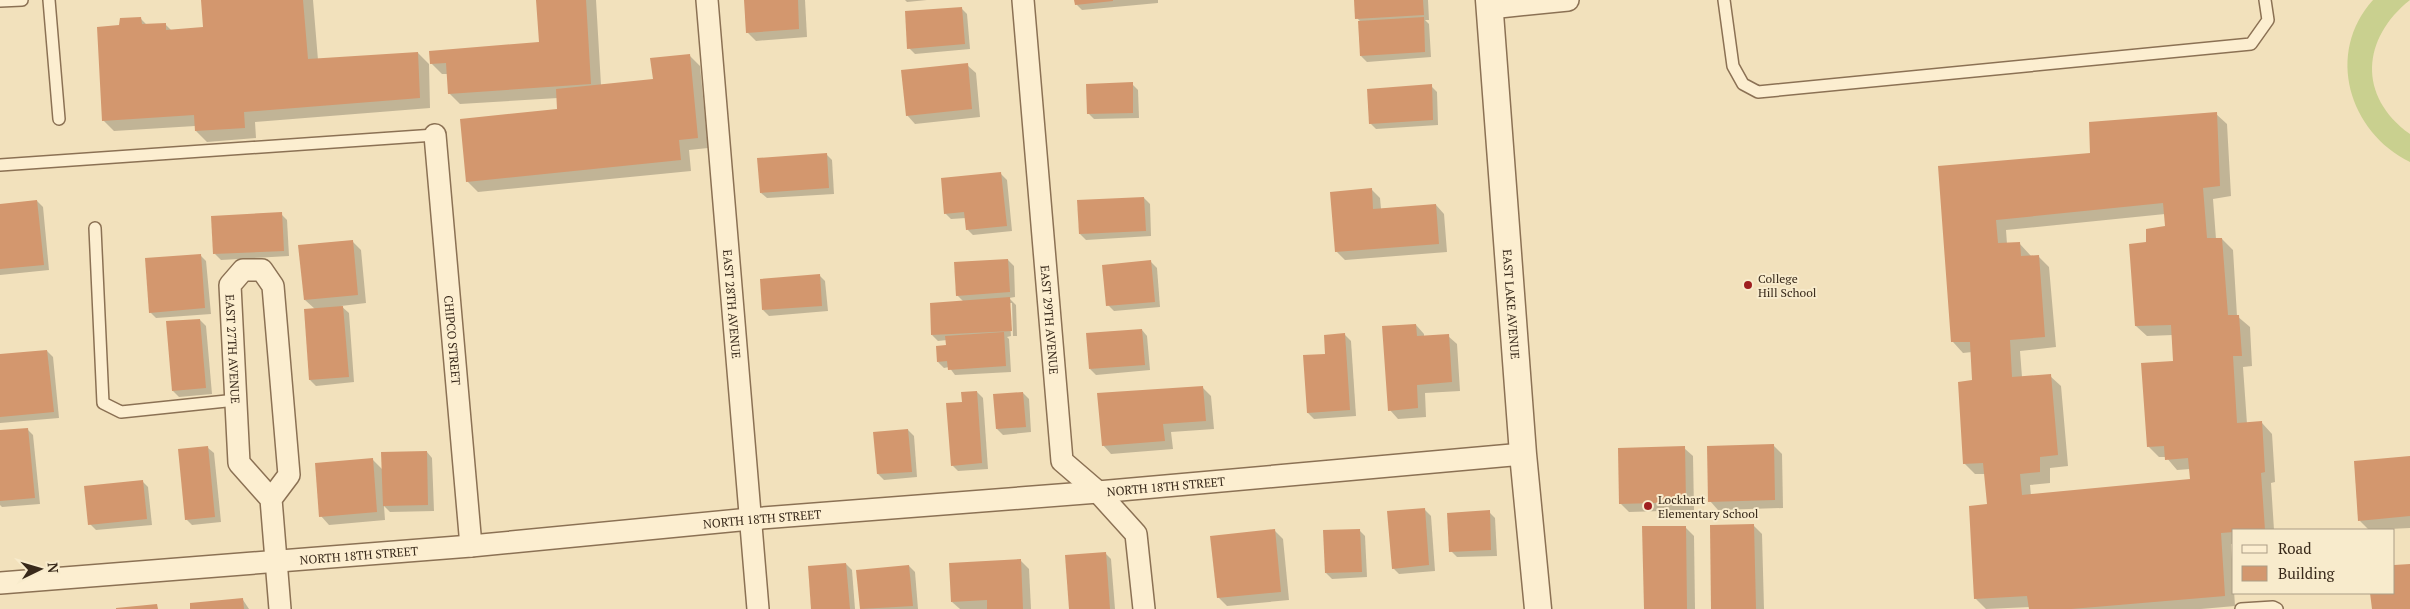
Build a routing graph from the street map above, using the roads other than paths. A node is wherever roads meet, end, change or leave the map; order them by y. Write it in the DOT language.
graph roads {
  1 [pos="22,0"];
  2 [pos="49,0"];
  3 [pos="707,0"];
  4 [pos="1023,0"];
  5 [pos="1568,0"];
  6 [pos="1724,0"];
  7 [pos="2266,0"];
  8 [pos="0,2"];
  9 [pos="1490,4"];
  10 [pos="59,119"];
  11 [pos="435,135"];
  12 [pos="0,165"];
  13 [pos="95,228"];
  14 [pos="236,400"];
  15 [pos="1523,454"];
  16 [pos="1098,492"];
  17 [pos="271,499"];
  18 [pos="750,519"];
  19 [pos="471,546"];
  20 [pos="276,562"];
  21 [pos="0,583"];
  22 [pos="280,609"];
  23 [pos="758,609"];
  24 [pos="1144,609"];
  25 [pos="1538,609"];
  26 [pos="2241,609"];
  27 [pos="2277,609"];
  1 -- 8 [label="lane"];
  2 -- 10 [label="lane"];
  3 -- 18 [label="street, EAST 28TH AVENUE"];
  4 -- 16 [label="street, EAST 29TH AVENUE"];
  5 -- 9 [label="street"];
  6 -- 7 [label="lane"];
  9 -- 15 [label="street, EAST LAKE AVENUE"];
  11 -- 12 [label="lane"];
  11 -- 19 [label="street, CHIPCO STREET"];
  13 -- 14 [label="lane"];
  14 -- 17 [label="street, EAST 27TH AVENUE"];
  14 -- 17 [label="street, EAST 27TH AVENUE"];
  15 -- 16 [label="street, NORTH 18TH STREET"];
  15 -- 25 [label="street, EAST LAKE AVENUE"];
  16 -- 18 [label="street, NORTH 18TH STREET"];
  16 -- 24 [label="street, EAST 29TH AVENUE"];
  17 -- 20 [label="street"];
  18 -- 19 [label="street, NORTH 18TH STREET"];
  18 -- 23 [label="street, EAST 28TH AVENUE"];
  19 -- 20 [label="street, NORTH 18TH STREET"];
  20 -- 21 [label="street, NORTH 18TH STREET"];
  20 -- 22 [label="street"];
  26 -- 27 [label="lane"];
}
